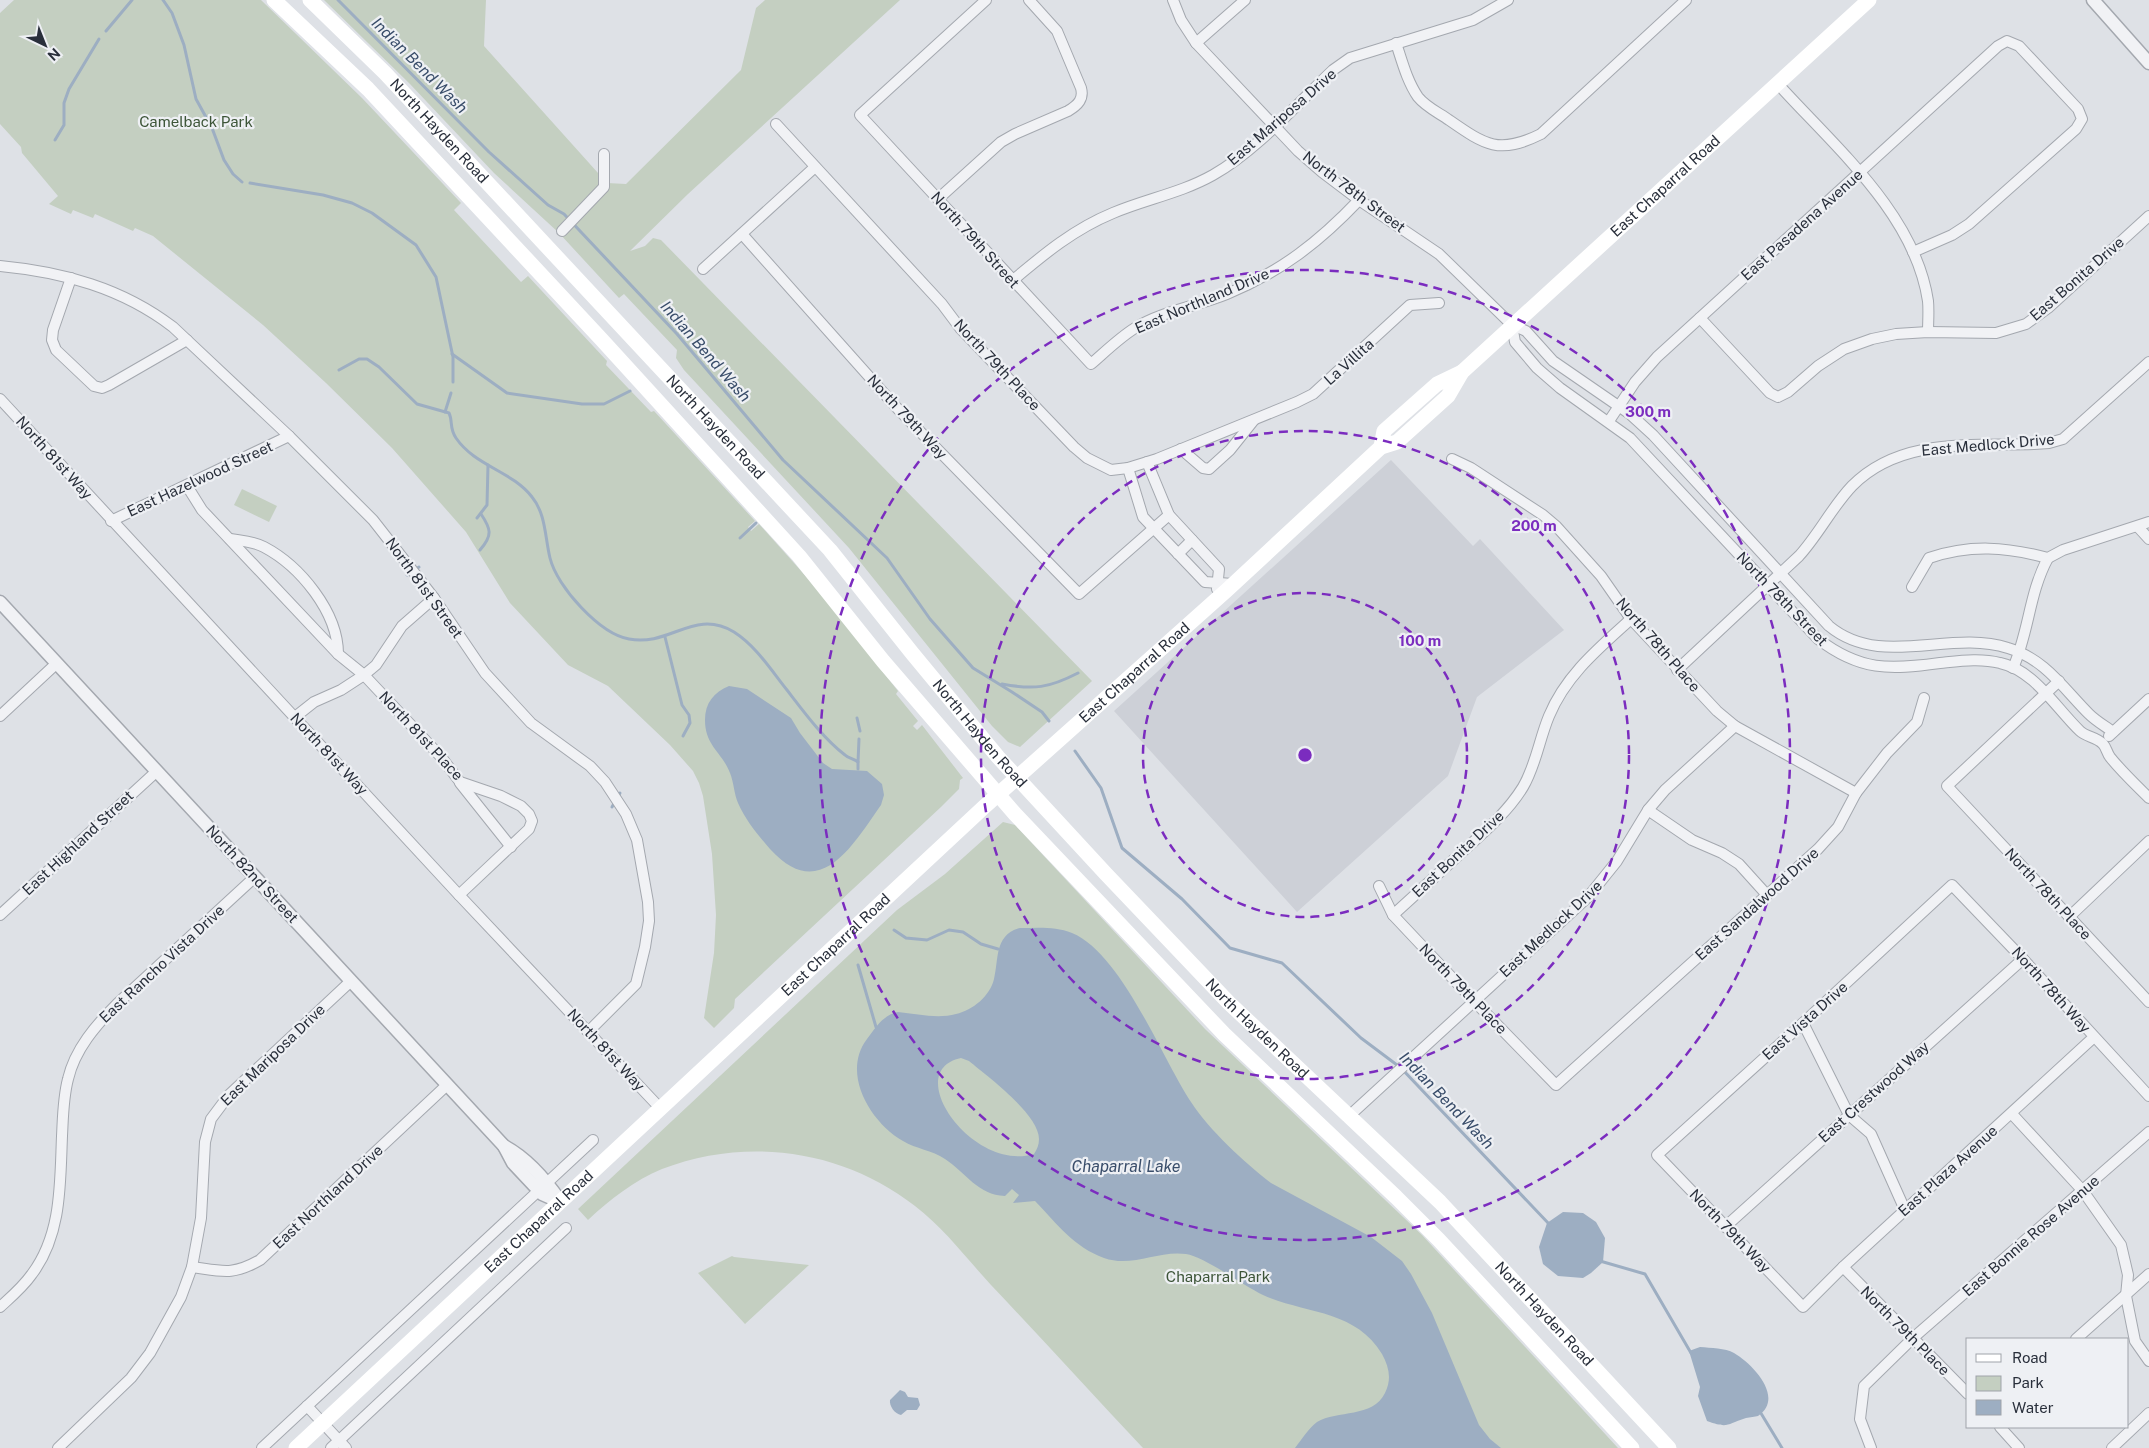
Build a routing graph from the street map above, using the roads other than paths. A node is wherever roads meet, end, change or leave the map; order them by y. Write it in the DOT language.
graph roads {
  1 [pos="274,0"];
  2 [pos="310,0"];
  3 [pos="986,0"];
  4 [pos="1029,0"];
  5 [pos="1173,0"];
  6 [pos="1245,0"];
  7 [pos="1508,0"];
  8 [pos="1686,0"];
  9 [pos="1870,0"];
  10 [pos="2093,0"];
  11 [pos="1196,43"];
  12 [pos="1396,43"];
  13 [pos="2149,63"];
  14 [pos="1778,84"];
  15 [pos="776,124"];
  16 [pos="1274,126"];
  17 [pos="604,154"];
  18 [pos="816,167"];
  19 [pos="1860,173"];
  20 [pos="938,199"];
  21 [pos="1359,200"];
  22 [pos="2149,216"];
  23 [pos="562,231"];
  24 [pos="742,234"];
  25 [pos="1913,252"];
  26 [pos="0,266"];
  27 [pos="703,269"];
  28 [pos="72,278"];
  29 [pos="1012,281"];
  30 [pos="1439,303"];
  31 [pos="1700,318"];
  32 [pos="1512,325"];
  33 [pos="1928,332"];
  34 [pos="187,340"];
  35 [pos="2149,362"];
  36 [pos="1091,364"];
  37 [pos="0,399"];
  38 [pos="1618,406"];
  39 [pos="1254,420"];
  40 [pos="1609,421"];
  41 [pos="289,436"];
  42 [pos="1181,449"];
  43 [pos="1452,460"];
  44 [pos="1147,462"];
  45 [pos="1128,468"];
  46 [pos="187,486"];
  47 [pos="1169,516"];
  48 [pos="111,521"];
  49 [pos="2149,522"];
  50 [pos="2138,527"];
  51 [pos="1154,528"];
  52 [pos="2149,539"];
  53 [pos="230,540"];
  54 [pos="1192,540"];
  55 [pos="1178,554"];
  56 [pos="2048,558"];
  57 [pos="1780,574"];
  58 [pos="1218,583"];
  59 [pos="1233,584"];
  60 [pos="1768,585"];
  61 [pos="1912,587"];
  62 [pos="434,598"];
  63 [pos="1214,601"];
  64 [pos="0,602"];
  65 [pos="1631,619"];
  66 [pos="2020,652"];
  67 [pos="338,654"];
  68 [pos="57,663"];
  69 [pos="2013,668"];
  70 [pos="1677,670"];
  71 [pos="364,675"];
  72 [pos="2059,681"];
  73 [pos="2045,694"];
  74 [pos="1924,698"];
  75 [pos="2149,699"];
  76 [pos="0,716"];
  77 [pos="295,717"];
  78 [pos="1735,726"];
  79 [pos="2113,732"];
  80 [pos="2102,743"];
  81 [pos="157,771"];
  82 [pos="1017,778"];
  83 [pos="460,782"];
  84 [pos="1856,793"];
  85 [pos="998,795"];
  86 [pos="2149,798"];
  87 [pos="1648,810"];
  88 [pos="2149,841"];
  89 [pos="511,847"];
  90 [pos="255,877"];
  91 [pos="1952,885"];
  92 [pos="1378,886"];
  93 [pos="459,895"];
  94 [pos="1767,895"];
  95 [pos="1393,914"];
  96 [pos="0,915"];
  97 [pos="2069,917"];
  98 [pos="2023,959"];
  99 [pos="351,981"];
  100 [pos="1474,1001"];
  101 [pos="2149,1002"];
  102 [pos="1803,1023"];
  103 [pos="588,1032"];
  104 [pos="2094,1037"];
  105 [pos="447,1085"];
  106 [pos="1556,1085"];
  107 [pos="2149,1096"];
  108 [pos="660,1108"];
  109 [pos="2012,1114"];
  110 [pos="1849,1115"];
  111 [pos="1348,1117"];
  112 [pos="2149,1132"];
  113 [pos="593,1140"];
  114 [pos="1657,1155"];
  115 [pos="543,1186"];
  116 [pos="2083,1191"];
  117 [pos="560,1202"];
  118 [pos="1905,1210"];
  119 [pos="1725,1227"];
  120 [pos="566,1228"];
  121 [pos="192,1266"];
  122 [pos="1843,1267"];
  123 [pos="2149,1274"];
  124 [pos="2126,1296"];
  125 [pos="0,1307"];
  126 [pos="1803,1307"];
  127 [pos="1913,1338"];
  128 [pos="2077,1338"];
  129 [pos="2149,1361"];
  130 [pos="1966,1392"];
  131 [pos="307,1406"];
  132 [pos="2149,1414"];
  133 [pos="323,1423"];
  134 [pos="2001,1428"];
  135 [pos="342,1444"];
  136 [pos="58,1448"];
  137 [pos="262,1448"];
  138 [pos="296,1448"];
  139 [pos="331,1448"];
  140 [pos="1632,1448"];
  141 [pos="1670,1448"];
  142 [pos="1871,1448"];
  143 [pos="2019,1448"];
  144 [pos="2112,1448"];
  1 -- 85 [label="main road, North Hayden Road"];
  2 -- 82 [label="main road, North Hayden Road"];
  3 -- 20 [label="street, North 79th Street"];
  4 -- 20 [label="street"];
  5 -- 11 [label="street, North 78th Street"];
  6 -- 11 [label="street"];
  7 -- 12 [label="street, East Mariposa Drive"];
  8 -- 12 [label="street"];
  9 -- 14 [label="main road, East Chaparral Road"];
  10 -- 13 [label="street"];
  11 -- 16 [label="street, North 78th Street"];
  12 -- 16 [label="street, East Mariposa Drive"];
  14 -- 19 [label="street"];
  14 -- 32 [label="main road, East Chaparral Road"];
  15 -- 18 [label="street, North 79th Place"];
  16 -- 21 [label="street, North 78th Street"];
  16 -- 29 [label="street, East Mariposa Drive"];
  17 -- 23 [label="street"];
  18 -- 24 [label="street"];
  18 -- 45 [label="street, North 79th Place"];
  19 -- 25 [label="street"];
  19 -- 25 [label="street, East Pasadena Avenue"];
  19 -- 31 [label="street, East Pasadena Avenue"];
  20 -- 29 [label="street, North 79th Street"];
  21 -- 32 [label="street, North 78th Street"];
  21 -- 36 [label="street, East Northland Drive"];
  22 -- 33 [label="street, East Bonita Drive"];
  24 -- 27 [label="street"];
  24 -- 51 [label="street, North 79th Way"];
  25 -- 33 [label="street"];
  26 -- 28 [label="street, North 81st Street"];
  28 -- 34 [label="street, North 81st Street"];
  28 -- 34 [label="street"];
  29 -- 36 [label="street, North 79th Street"];
  30 -- 39 [label="street, La Villita"];
  31 -- 33 [label="street, East Bonita Drive"];
  31 -- 38 [label="street, East Pasadena Avenue"];
  32 -- 38 [label="street, North 78th Street"];
  32 -- 40 [label="street, North 78th Street"];
  32 -- 59 [label="main road, East Chaparral Road"];
  34 -- 41 [label="street, North 81st Street"];
  35 -- 57 [label="street, East Medlock Drive"];
  37 -- 48 [label="street, North 81st Way"];
  38 -- 40 [label="street, East Pasadena Avenue"];
  38 -- 57 [label="street, North 78th Street"];
  39 -- 42 [label="street, La Villita"];
  39 -- 42 [label="street, La Villita"];
  40 -- 60 [label="street, North 78th Street"];
  41 -- 46 [label="street, East Hazelwood Street"];
  41 -- 62 [label="street, North 81st Street"];
  42 -- 44 [label="street, La Villita"];
  43 -- 65 [label="street, North 78th Place"];
  44 -- 45 [label="street, La Villita"];
  44 -- 47 [label="street"];
  45 -- 51 [label="street"];
  46 -- 48 [label="street, East Hazelwood Street"];
  46 -- 53 [label="street, North 81st Place"];
  47 -- 51 [label="street"];
  47 -- 54 [label="street"];
  48 -- 77 [label="street, North 81st Way"];
  49 -- 50 [label="street"];
  50 -- 52 [label="street"];
  50 -- 56 [label="street"];
  51 -- 55 [label="street"];
  53 -- 67 [label="street, North 81st Place"];
  53 -- 67 [label="street"];
  54 -- 55 [label="street"];
  54 -- 58 [label="street"];
  55 -- 58 [label="street"];
  56 -- 61 [label="street"];
  56 -- 66 [label="street"];
  57 -- 60 [label="street, East Medlock Drive"];
  57 -- 66 [label="street, North 78th Street"];
  58 -- 59 [label="street"];
  58 -- 63 [label="street"];
  59 -- 63 [label="main road, East Chaparral Road"];
  60 -- 69 [label="street, North 78th Street"];
  60 -- 70 [label="street, East Medlock Drive"];
  62 -- 71 [label="street"];
  62 -- 103 [label="street, North 81st Street"];
  63 -- 82 [label="main road, East Chaparral Road"];
  64 -- 68 [label="street, North 82nd Street"];
  65 -- 70 [label="street, North 78th Place"];
  65 -- 95 [label="street, East Bonita Drive"];
  66 -- 69 [label="street"];
  66 -- 72 [label="street, North 78th Street"];
  67 -- 71 [label="street, North 81st Place"];
  68 -- 76 [label="street"];
  68 -- 81 [label="street, North 82nd Street"];
  69 -- 73 [label="street, North 78th Street"];
  70 -- 78 [label="street, North 78th Place"];
  71 -- 77 [label="street"];
  71 -- 83 [label="street, North 81st Place"];
  72 -- 73 [label="street"];
  72 -- 79 [label="street, North 78th Street"];
  73 -- 80 [label="street, North 78th Street"];
  73 -- 97 [label="street, North 78th Place"];
  74 -- 84 [label="street, East Sandalwood Drive"];
  75 -- 79 [label="street"];
  77 -- 93 [label="street, North 81st Way"];
  78 -- 84 [label="street, North 78th Place"];
  78 -- 87 [label="street, East Medlock Drive"];
  79 -- 80 [label="street"];
  80 -- 86 [label="street, North 78th Street"];
  81 -- 90 [label="street, North 82nd Street"];
  81 -- 96 [label="street, East Highland Street"];
  82 -- 85 [label="main road, East Chaparral Road"];
  82 -- 111 [label="main road, North Hayden Road"];
  83 -- 89 [label="street"];
  83 -- 89 [label="street, North 81st Place"];
  84 -- 94 [label="street, East Sandalwood Drive"];
  85 -- 108 [label="main road, East Chaparral Road"];
  85 -- 140 [label="main road, North Hayden Road"];
  87 -- 94 [label="street"];
  87 -- 100 [label="street, East Medlock Drive"];
  88 -- 97 [label="street"];
  89 -- 93 [label="street"];
  90 -- 99 [label="street, North 82nd Street"];
  90 -- 125 [label="street, East Rancho Vista Drive"];
  91 -- 98 [label="street, North 78th Way"];
  91 -- 102 [label="street, East Vista Drive"];
  92 -- 95 [label="street, North 79th Place"];
  93 -- 103 [label="street, North 81st Way"];
  94 -- 106 [label="street, East Sandalwood Drive"];
  95 -- 100 [label="street, North 79th Place"];
  97 -- 101 [label="street, North 78th Place"];
  98 -- 104 [label="street, North 78th Way"];
  98 -- 110 [label="street, East Crestwood Way"];
  99 -- 105 [label="street, North 82nd Street"];
  99 -- 121 [label="street, East Mariposa Drive"];
  100 -- 106 [label="street, North 79th Place"];
  100 -- 111 [label="street, East Medlock Drive"];
  102 -- 110 [label="street"];
  102 -- 114 [label="street, East Vista Drive"];
  103 -- 108 [label="street, North 81st Way"];
  104 -- 107 [label="street, North 78th Way"];
  104 -- 109 [label="street, East Plaza Avenue"];
  105 -- 115 [label="street, North 82nd Street"];
  105 -- 121 [label="street, East Northland Drive"];
  108 -- 117 [label="main road, East Chaparral Road"];
  109 -- 116 [label="street"];
  109 -- 118 [label="street, East Plaza Avenue"];
  110 -- 118 [label="street"];
  110 -- 119 [label="street, East Crestwood Way"];
  111 -- 141 [label="main road, North Hayden Road"];
  112 -- 116 [label="street, East Bonnie Rose Avenue"];
  113 -- 115 [label="street"];
  114 -- 119 [label="street, North 79th Way"];
  115 -- 117 [label="street, North 82nd Street"];
  115 -- 131 [label="street"];
  116 -- 124 [label="street"];
  116 -- 127 [label="street, East Bonnie Rose Avenue"];
  117 -- 133 [label="main road, East Chaparral Road"];
  118 -- 122 [label="street, East Plaza Avenue"];
  119 -- 126 [label="street, North 79th Way"];
  120 -- 135 [label="street"];
  121 -- 136 [label="street, East Mariposa Drive"];
  122 -- 126 [label="street, East Plaza Avenue"];
  122 -- 127 [label="street, North 79th Place"];
  123 -- 124 [label="street"];
  124 -- 128 [label="street"];
  124 -- 129 [label="street"];
  127 -- 130 [label="street, North 79th Place"];
  127 -- 142 [label="street"];
  131 -- 133 [label="street"];
  131 -- 137 [label="street"];
  132 -- 144 [label="street"];
  133 -- 135 [label="street"];
  133 -- 138 [label="main road, East Chaparral Road"];
  134 -- 143 [label="street"];
  135 -- 139 [label="street"];
}
